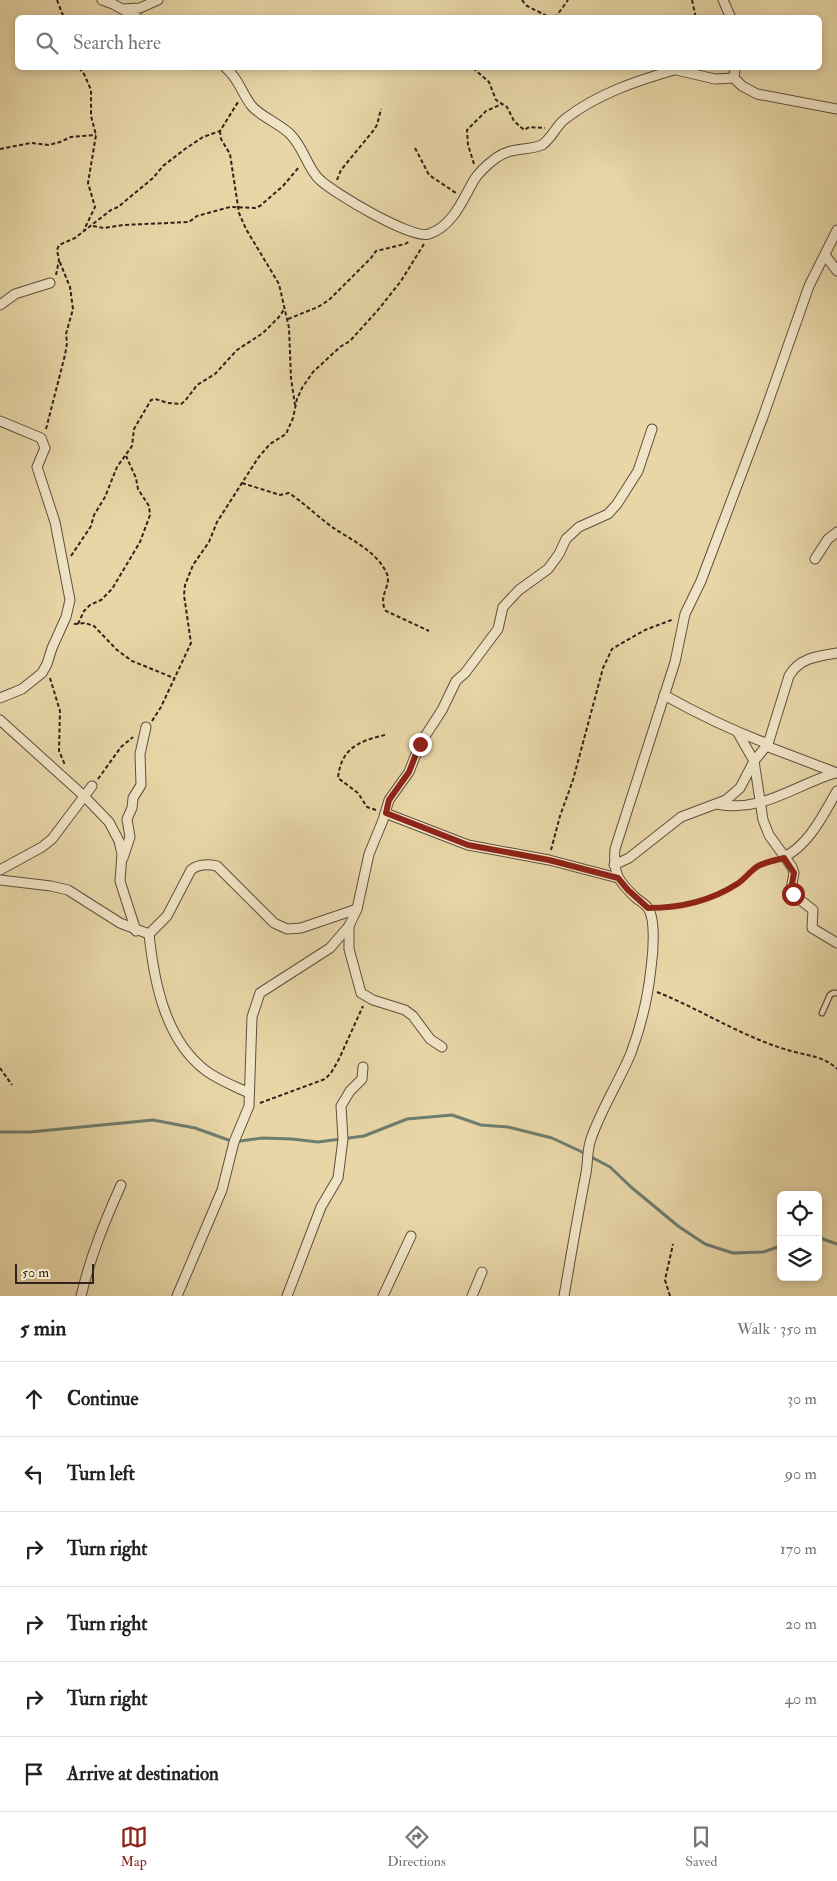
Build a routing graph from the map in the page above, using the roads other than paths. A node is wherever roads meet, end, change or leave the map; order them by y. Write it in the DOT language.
graph roads {
  1 [pos="102,0"];
  2 [pos="158,0"];
  3 [pos="724,0"];
  4 [pos="123,9"];
  5 [pos="133,15"];
  6 [pos="730,15"];
  7 [pos="228,70"];
  8 [pos="668,70"];
  9 [pos="676,70"];
  10 [pos="735,70"];
  11 [pos="734,78"];
  12 [pos="837,109"];
  13 [pos="837,230"];
  14 [pos="825,255"];
  15 [pos="837,271"];
  16 [pos="50,283"];
  17 [pos="0,305"];
  18 [pos="0,421"];
  19 [pos="652,429"];
  20 [pos="837,532"];
  21 [pos="815,559"];
  22 [pos="837,653"];
  23 [pos="664,694"];
  24 [pos="0,698"];
  25 [pos="0,720"];
  26 [pos="146,728"];
  27 [pos="738,732"];
  28 [pos="767,745"];
  29 [pos="754,761"];
  30 [pos="836,773"];
  31 [pos="92,786"];
  32 [pos="837,792"];
  33 [pos="84,796"];
  34 [pos="759,802"];
  35 [pos="715,804"];
  36 [pos="386,813"];
  37 [pos="784,858"];
  38 [pos="121,865"];
  39 [pos="614,865"];
  40 [pos="0,870"];
  41 [pos="618,878"];
  42 [pos="0,880"];
  43 [pos="357,909"];
  44 [pos="349,926"];
  45 [pos="136,930"];
  46 [pos="148,934"];
  47 [pos="837,943"];
  48 [pos="837,994"];
  49 [pos="822,1013"];
  50 [pos="442,1047"];
  51 [pos="363,1066"];
  52 [pos="250,1093"];
  53 [pos="121,1185"];
  54 [pos="411,1236"];
  55 [pos="482,1272"];
  56 [pos="81,1296"];
  57 [pos="177,1296"];
  58 [pos="287,1296"];
  59 [pos="383,1296"];
  60 [pos="472,1296"];
  61 [pos="564,1296"];
  1 -- 4 [label="street"];
  2 -- 4 [label="street"];
  3 -- 6 [label="street"];
  4 -- 5 [label="street"];
  7 -- 8 [label="street"];
  9 -- 11 [label="street"];
  10 -- 11 [label="street"];
  11 -- 12 [label="street"];
  13 -- 14 [label="street"];
  14 -- 15 [label="street"];
  14 -- 23 [label="street"];
  16 -- 17 [label="street"];
  18 -- 24 [label="street"];
  19 -- 36 [label="street"];
  20 -- 21 [label="street"];
  22 -- 28 [label="street"];
  23 -- 27 [label="street"];
  23 -- 39 [label="street"];
  25 -- 33 [label="street"];
  26 -- 38 [label="street"];
  27 -- 28 [label="street"];
  27 -- 29 [label="street"];
  28 -- 29 [label="street"];
  28 -- 30 [label="street"];
  29 -- 34 [label="street"];
  29 -- 35 [label="street"];
  30 -- 34 [label="street"];
  31 -- 33 [label="street"];
  32 -- 37 [label="street"];
  33 -- 38 [label="street"];
  33 -- 40 [label="street"];
  34 -- 35 [label="street"];
  34 -- 37 [label="street"];
  35 -- 39 [label="street"];
  36 -- 41 [label="street"];
  36 -- 43 [label="street"];
  37 -- 47 [label="street"];
  38 -- 45 [label="street"];
  39 -- 41 [label="street"];
  41 -- 61 [label="street"];
  42 -- 45 [label="street"];
  43 -- 44 [label="street"];
  43 -- 46 [label="street"];
  44 -- 50 [label="street"];
  44 -- 52 [label="street"];
  45 -- 46 [label="street"];
  46 -- 52 [label="street"];
  48 -- 49 [label="lane"];
  51 -- 58 [label="street"];
  52 -- 57 [label="street"];
  53 -- 56 [label="street"];
  54 -- 59 [label="street"];
  55 -- 60 [label="street"];
}
